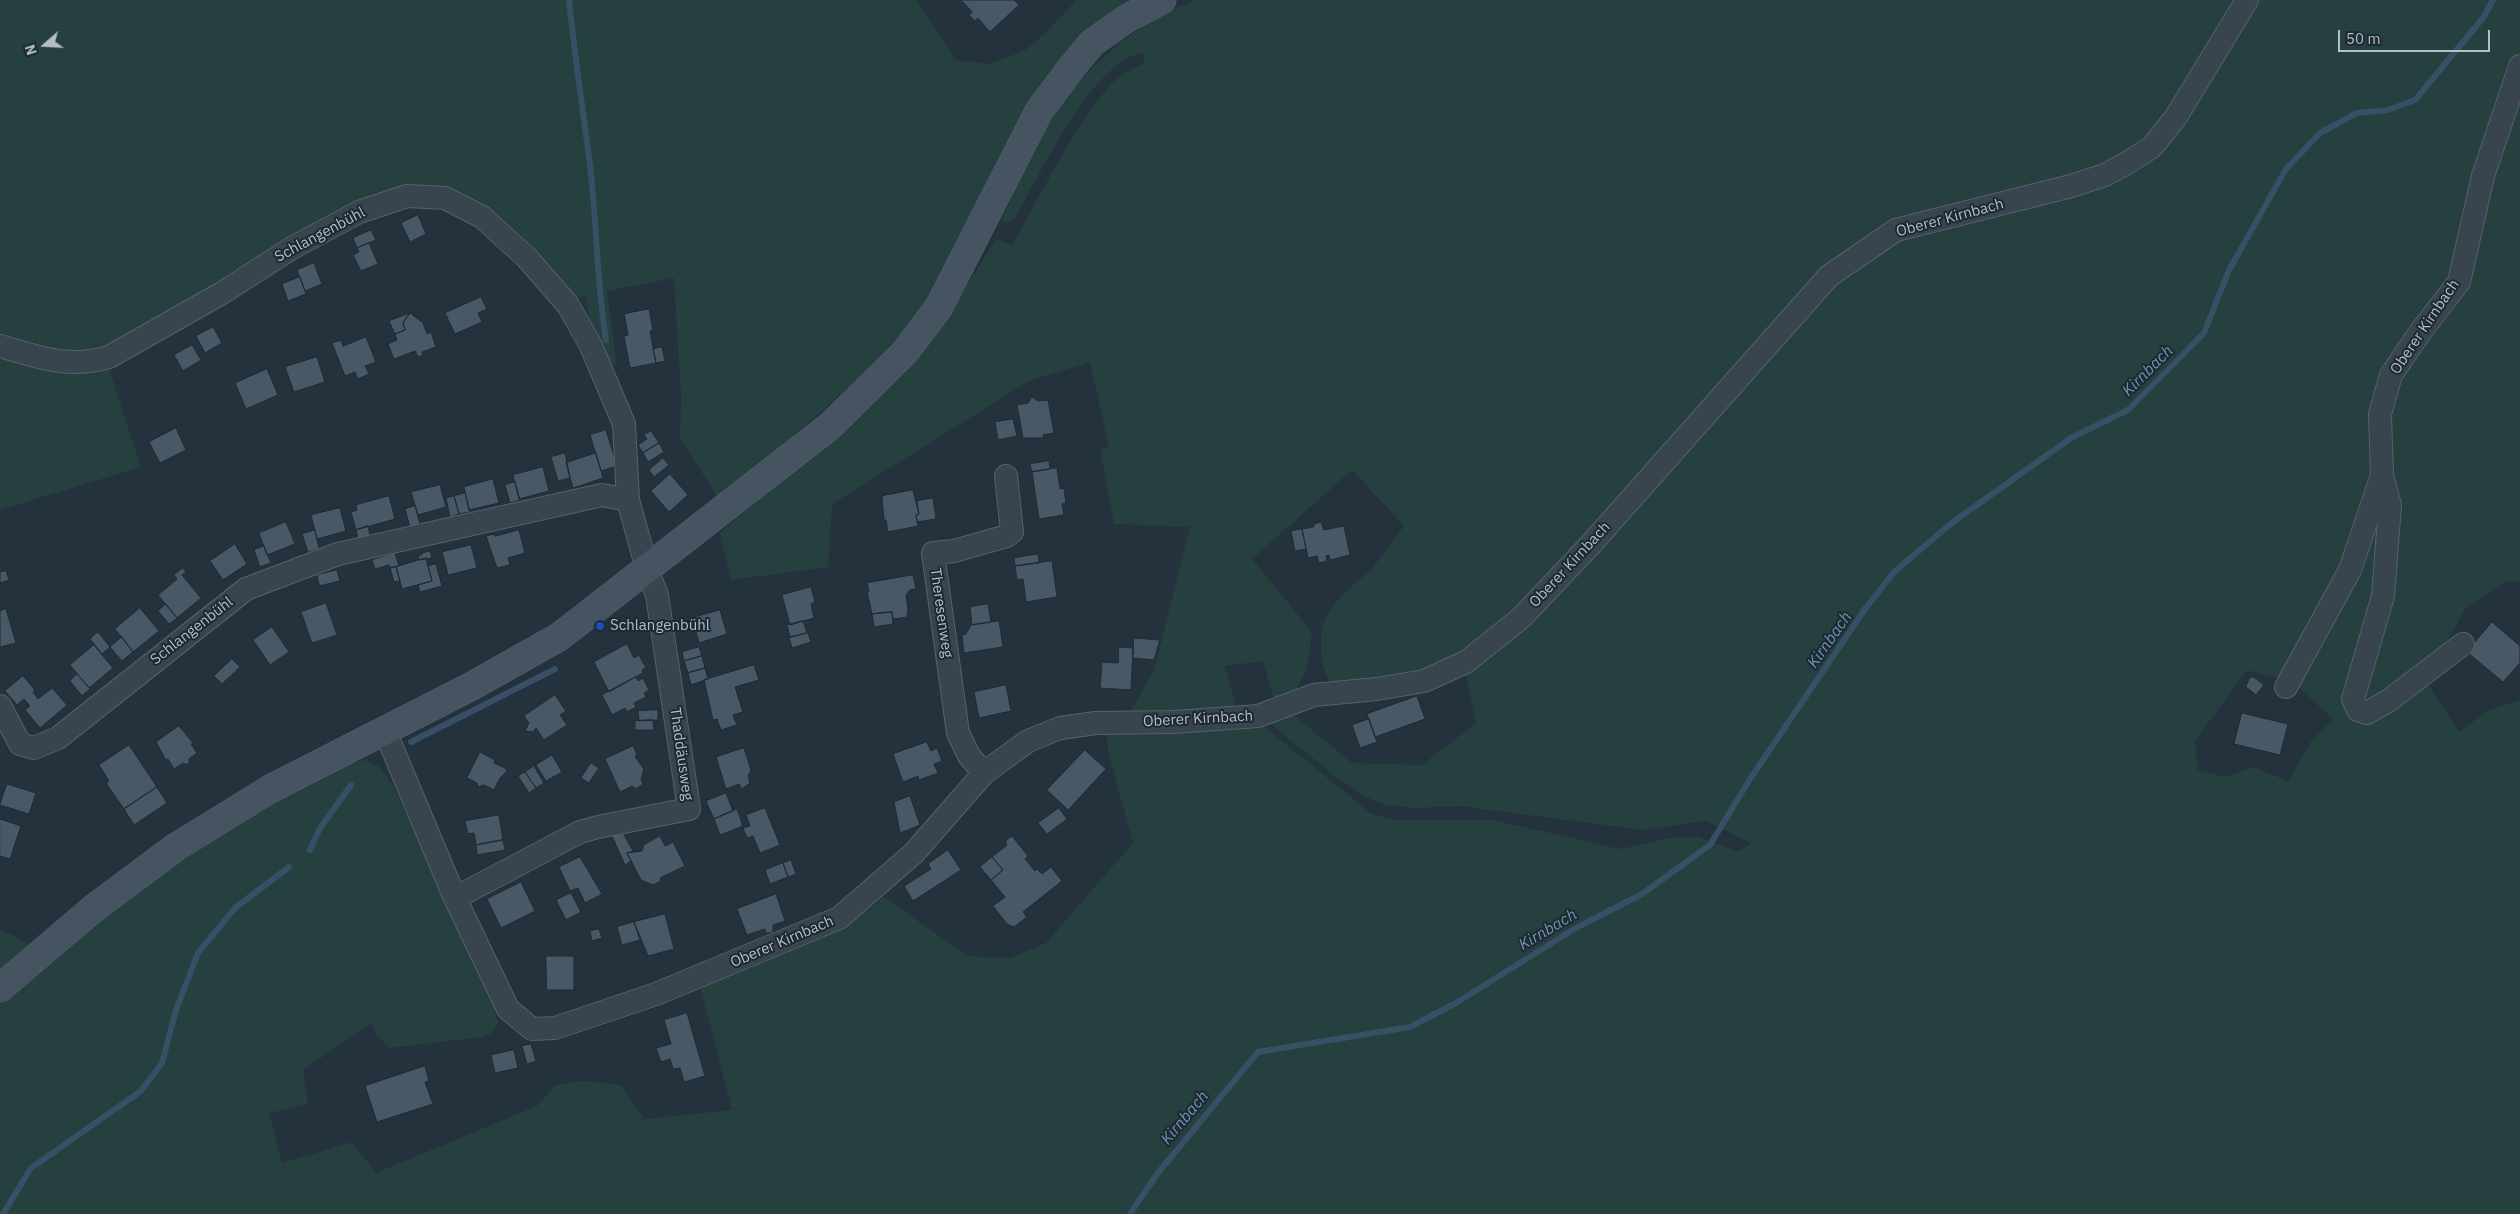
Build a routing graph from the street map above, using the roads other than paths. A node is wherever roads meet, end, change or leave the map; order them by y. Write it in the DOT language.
graph roads {
  1 [pos="1162,0"];
  2 [pos="2247,0"];
  3 [pos="2520,66"];
  4 [pos="0,346"];
  5 [pos="2382,475"];
  6 [pos="1006,476"];
  7 [pos="628,500"];
  8 [pos="647,569"];
  9 [pos="2463,644"];
  10 [pos="2286,687"];
  11 [pos="0,706"];
  12 [pos="385,731"];
  13 [pos="984,773"];
  14 [pos="455,898"];
  15 [pos="0,988"];
  1 -- 8 [label="main road"];
  2 -- 13 [label="street, Oberer Kirnbach"];
  3 -- 5 [label="street, Oberer Kirnbach"];
  4 -- 7 [label="street, Schlangenbühl"];
  5 -- 9 [label="street, Oberer Kirnbach"];
  5 -- 10 [label="street, Oberer Kirnbach"];
  6 -- 13 [label="street, Theresenweg"];
  7 -- 8 [label="street, Schlangenbühl"];
  7 -- 11 [label="street, Schlangenbühl"];
  8 -- 12 [label="main road"];
  8 -- 14 [label="street, Thaddäusweg"];
  12 -- 14 [label="street, Oberer Kirnbach"];
  12 -- 15 [label="main road"];
  13 -- 14 [label="street, Oberer Kirnbach"];
}
